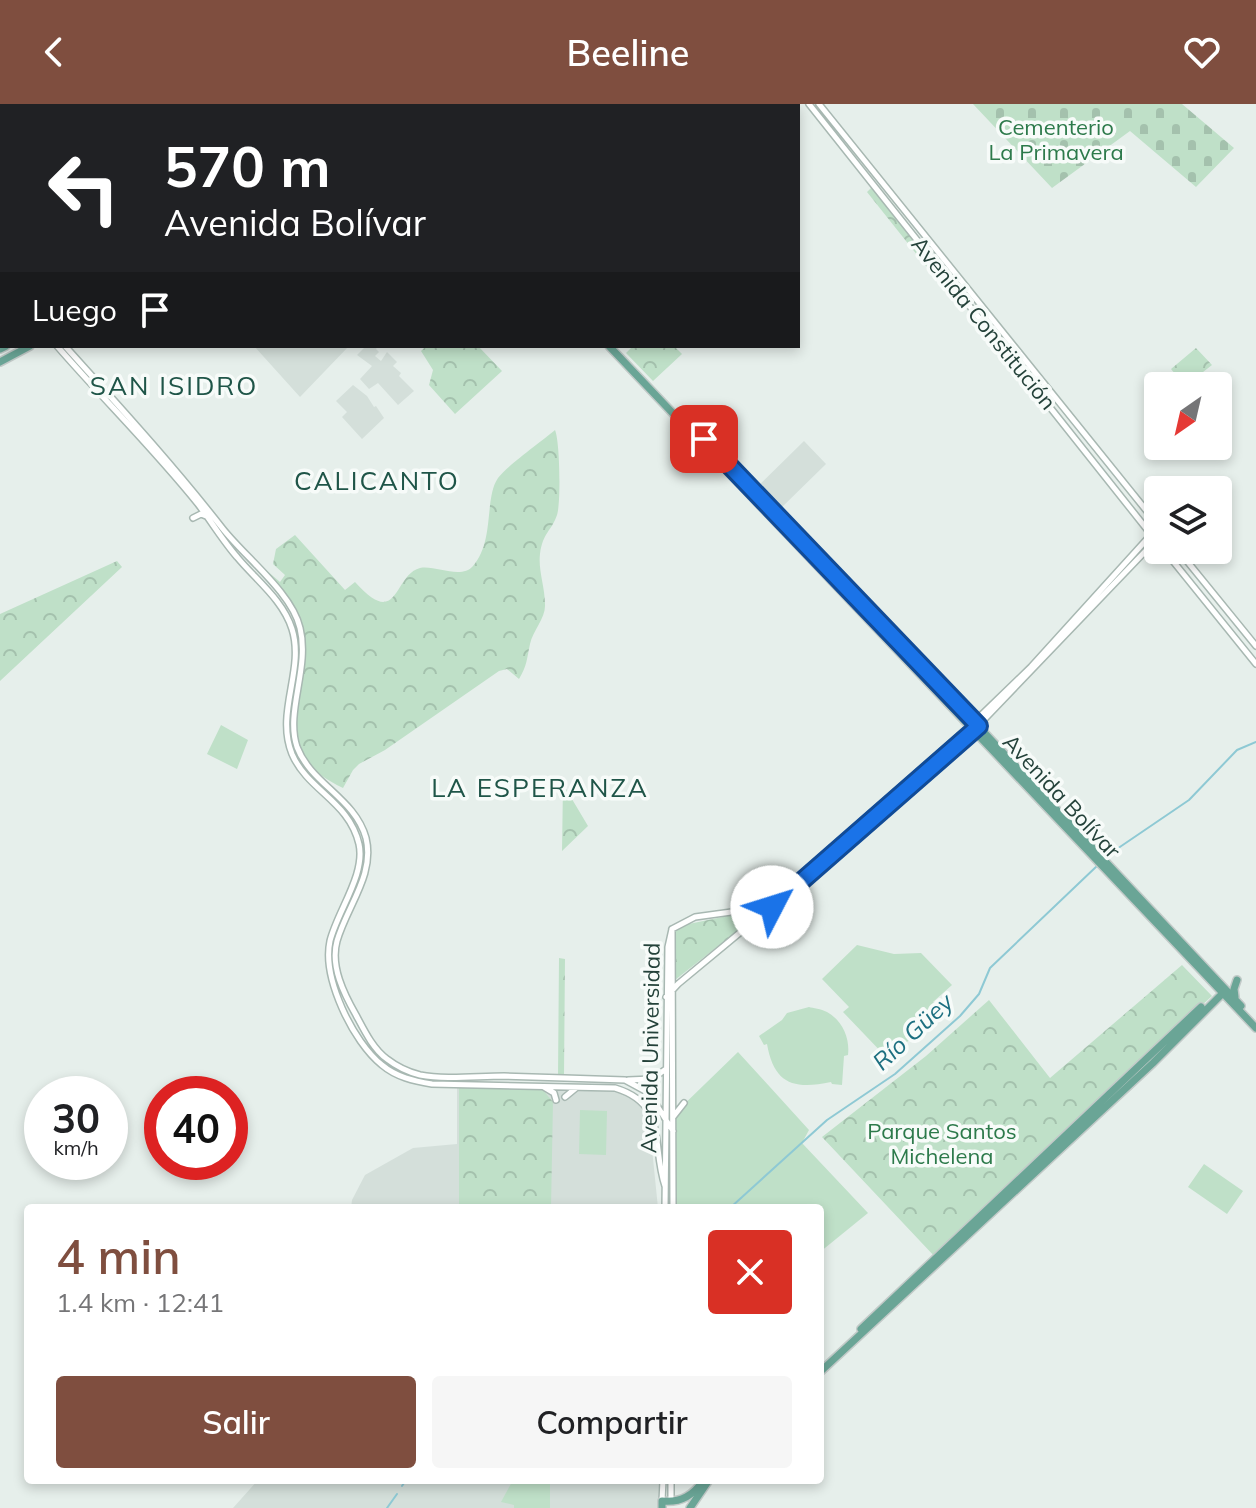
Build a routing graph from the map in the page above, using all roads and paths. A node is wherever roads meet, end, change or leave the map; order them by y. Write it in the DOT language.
graph roads {
  1 [pos="809,104"];
  2 [pos="819,104"];
  3 [pos="26,348"];
  4 [pos="59,348"];
  5 [pos="67,348"];
  6 [pos="614,348"];
  7 [pos="0,362"];
  8 [pos="1144,509"];
  9 [pos="208,517"];
  10 [pos="193,518"];
  11 [pos="1144,524"];
  12 [pos="1144,551"];
  13 [pos="1175,564"];
  14 [pos="1189,564"];
  15 [pos="1256,646"];
  16 [pos="1256,664"];
  17 [pos="975,725"];
  18 [pos="768,907"];
  19 [pos="740,909"];
  20 [pos="752,923"];
  21 [pos="672,929"];
  22 [pos="1220,987"];
  23 [pos="673,989"];
  24 [pos="666,997"];
  25 [pos="1212,1001"];
  26 [pos="1233,1001"];
  27 [pos="1256,1025"];
  28 [pos="666,1068"];
  29 [pos="625,1080"];
  30 [pos="544,1086"];
  31 [pos="576,1087"];
  32 [pos="565,1097"];
  33 [pos="556,1100"];
  34 [pos="684,1103"];
  35 [pos="669,1117"];
  36 [pos="665,1186"];
  37 [pos="665,1204"];
  38 [pos="673,1204"];
  39 [pos="824,1370"];
  40 [pos="664,1484"];
  41 [pos="670,1484"];
  42 [pos="703,1484"];
  43 [pos="704,1484"];
  44 [pos="666,1504"];
  45 [pos="689,1508"];
  1 -- 11 [label="street, Avenida Constitución"];
  2 -- 8 [label="street, Avenida Constitución"];
  3 -- 7 [label="main road"];
  4 -- 9 [label="street"];
  5 -- 29 [label="street"];
  6 -- 17 [label="main road, Avenida Bolívar"];
  9 -- 10 [label="street"];
  9 -- 30 [label="street"];
  12 -- 17 [label="street"];
  13 -- 16 [label="street"];
  14 -- 15 [label="street"];
  17 -- 18 [label="street"];
  17 -- 22 [label="main road, Avenida Bolívar"];
  18 -- 19 [label="street"];
  18 -- 20 [label="street"];
  19 -- 20 [label="street"];
  19 -- 21 [label="street"];
  20 -- 23 [label="street"];
  21 -- 23 [label="street, Avenida Universidad"];
  21 -- 24 [label="street, Avenida Universidad"];
  22 -- 25 [label="main road"];
  22 -- 25 [label="main road"];
  22 -- 26 [label="main road, Avenida Bolívar"];
  22 -- 26 [label="main road"];
  23 -- 24 [label="street"];
  23 -- 35 [label="street, Avenida Universidad"];
  24 -- 28 [label="street, Avenida Universidad"];
  25 -- 26 [label="main road"];
  25 -- 39 [label="main road"];
  26 -- 27 [label="main road, Avenida Bolívar"];
  28 -- 29 [label="street"];
  28 -- 35 [label="street, Avenida Universidad"];
  29 -- 35 [label="street"];
  30 -- 31 [label="street"];
  30 -- 33 [label="street"];
  31 -- 32 [label="street"];
  31 -- 36 [label="street"];
  34 -- 35 [label="street"];
  35 -- 36 [label="street, Avenida Universidad"];
  35 -- 38 [label="street, Avenida Universidad"];
  36 -- 37 [label="street, Avenida Universidad"];
  40 -- 44 [label="street"];
  41 -- 44 [label="street"];
  42 -- 44 [label="main road"];
  43 -- 45 [label="main road"];
}
